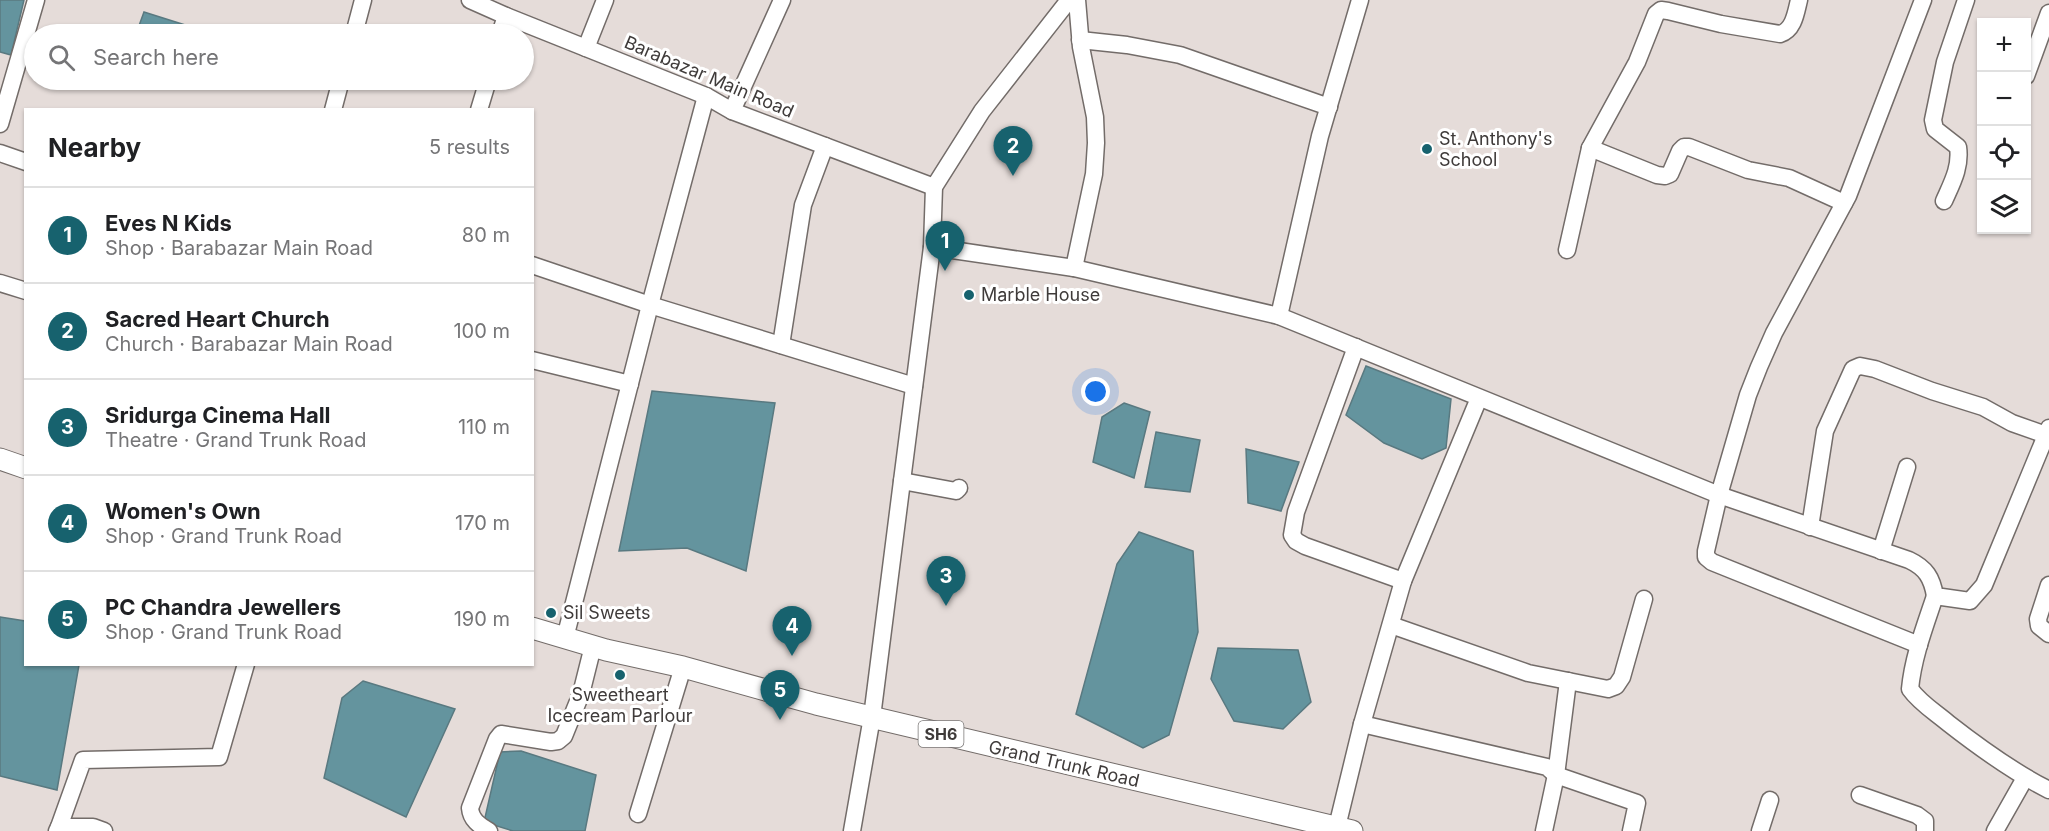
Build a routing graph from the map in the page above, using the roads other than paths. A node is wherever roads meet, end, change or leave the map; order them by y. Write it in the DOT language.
graph roads {
  1 [pos="36,0"];
  2 [pos="363,0"];
  3 [pos="470,0"];
  4 [pos="605,0"];
  5 [pos="782,0"];
  6 [pos="1069,0"];
  7 [pos="1077,0"];
  8 [pos="1360,0"];
  9 [pos="1799,0"];
  10 [pos="1923,0"];
  11 [pos="1966,0"];
  12 [pos="2049,13"];
  13 [pos="506,16"];
  14 [pos="29,24"];
  15 [pos="357,24"];
  16 [pos="503,24"];
  17 [pos="526,24"];
  18 [pos="534,27"];
  19 [pos="1080,40"];
  20 [pos="24,41"];
  21 [pos="586,48"];
  22 [pos="2027,72"];
  23 [pos="338,90"];
  24 [pos="485,90"];
  25 [pos="706,96"];
  26 [pos="1329,107"];
  27 [pos="334,108"];
  28 [pos="480,108"];
  29 [pos="732,111"];
  30 [pos="0,124"];
  31 [pos="825,146"];
  32 [pos="1590,148"];
  33 [pos="0,153"];
  34 [pos="24,161"];
  35 [pos="934,187"];
  36 [pos="1944,201"];
  37 [pos="1844,203"];
  38 [pos="932,247"];
  39 [pos="1567,250"];
  40 [pos="534,266"];
  41 [pos="1074,268"];
  42 [pos="0,283"];
  43 [pos="24,290"];
  44 [pos="650,305"];
  45 [pos="1279,316"];
  46 [pos="781,345"];
  47 [pos="1356,347"];
  48 [pos="534,360"];
  49 [pos="630,384"];
  50 [pos="914,386"];
  51 [pos="1479,398"];
  52 [pos="2048,432"];
  53 [pos="0,459"];
  54 [pos="24,467"];
  55 [pos="1907,467"];
  56 [pos="902,481"];
  57 [pos="959,488"];
  58 [pos="1719,495"];
  59 [pos="1810,527"];
  60 [pos="1881,551"];
  61 [pos="1404,581"];
  62 [pos="2049,585"];
  63 [pos="1935,596"];
  64 [pos="1644,599"];
  65 [pos="1390,624"];
  66 [pos="534,629"];
  67 [pos="2049,634"];
  68 [pos="565,638"];
  69 [pos="1919,645"];
  70 [pos="593,646"];
  71 [pos="245,666"];
  72 [pos="683,667"];
  73 [pos="1568,681"];
  74 [pos="872,717"];
  75 [pos="1362,724"];
  76 [pos="1556,775"];
  77 [pos="2025,778"];
  78 [pos="2049,790"];
  79 [pos="1860,795"];
  80 [pos="1770,800"];
  81 [pos="638,814"];
  82 [pos="58,829"];
  83 [pos="1341,830"];
  84 [pos="104,831"];
  85 [pos="489,831"];
  86 [pos="852,831"];
  87 [pos="1544,831"];
  88 [pos="1631,831"];
  89 [pos="1760,831"];
  90 [pos="1925,831"];
  91 [pos="1995,831"];
  1 -- 14 [label="street"];
  2 -- 15 [label="street"];
  3 -- 13 [label="street, Barabazar Main Road"];
  4 -- 21 [label="street"];
  5 -- 29 [label="street"];
  6 -- 35 [label="street"];
  7 -- 19 [label="street"];
  8 -- 26 [label="street"];
  9 -- 32 [label="street"];
  10 -- 37 [label="street"];
  11 -- 36 [label="street"];
  12 -- 22 [label="street"];
  13 -- 16 [label="street"];
  13 -- 17 [label="street, Barabazar Main Road"];
  18 -- 21 [label="street, Barabazar Main Road"];
  19 -- 26 [label="street"];
  19 -- 41 [label="street"];
  20 -- 30 [label="street"];
  21 -- 25 [label="street, Barabazar Main Road"];
  23 -- 27 [label="street"];
  24 -- 28 [label="street"];
  25 -- 29 [label="street, Barabazar Main Road"];
  25 -- 44 [label="street"];
  26 -- 45 [label="street"];
  29 -- 31 [label="street, Barabazar Main Road"];
  31 -- 35 [label="street, Barabazar Main Road"];
  31 -- 46 [label="street"];
  32 -- 37 [label="street"];
  32 -- 39 [label="street"];
  33 -- 34 [label="street"];
  35 -- 38 [label="street"];
  37 -- 58 [label="street"];
  38 -- 41 [label="street"];
  38 -- 50 [label="street"];
  40 -- 44 [label="street"];
  41 -- 45 [label="street"];
  42 -- 43 [label="street"];
  44 -- 46 [label="street"];
  44 -- 49 [label="street"];
  45 -- 47 [label="street"];
  46 -- 50 [label="street"];
  47 -- 51 [label="street"];
  47 -- 61 [label="street"];
  48 -- 49 [label="street"];
  49 -- 68 [label="street"];
  50 -- 56 [label="street"];
  51 -- 58 [label="street"];
  51 -- 61 [label="street"];
  52 -- 59 [label="street"];
  52 -- 63 [label="street"];
  53 -- 54 [label="main road"];
  55 -- 60 [label="street"];
  56 -- 57 [label="street"];
  56 -- 74 [label="street"];
  58 -- 59 [label="street"];
  58 -- 69 [label="street"];
  59 -- 60 [label="street"];
  60 -- 63 [label="street"];
  61 -- 65 [label="street"];
  62 -- 67 [label="street"];
  63 -- 69 [label="street"];
  64 -- 73 [label="street"];
  65 -- 73 [label="street"];
  65 -- 75 [label="street"];
  66 -- 68 [label="main road, Grand Trunk Road / SH6"];
  68 -- 70 [label="main road, Grand Trunk Road / SH6"];
  69 -- 77 [label="street"];
  70 -- 72 [label="main road, Grand Trunk Road / SH6"];
  70 -- 85 [label="street"];
  71 -- 82 [label="street"];
  72 -- 74 [label="main road, Grand Trunk Road / SH6"];
  72 -- 81 [label="street"];
  73 -- 76 [label="street"];
  74 -- 83 [label="main road, Grand Trunk Road / SH6"];
  74 -- 86 [label="street"];
  75 -- 76 [label="street"];
  75 -- 83 [label="street"];
  76 -- 87 [label="street"];
  76 -- 88 [label="street"];
  77 -- 78 [label="street"];
  77 -- 91 [label="street"];
  79 -- 90 [label="street"];
  80 -- 89 [label="street"];
  82 -- 84 [label="street"];
}
